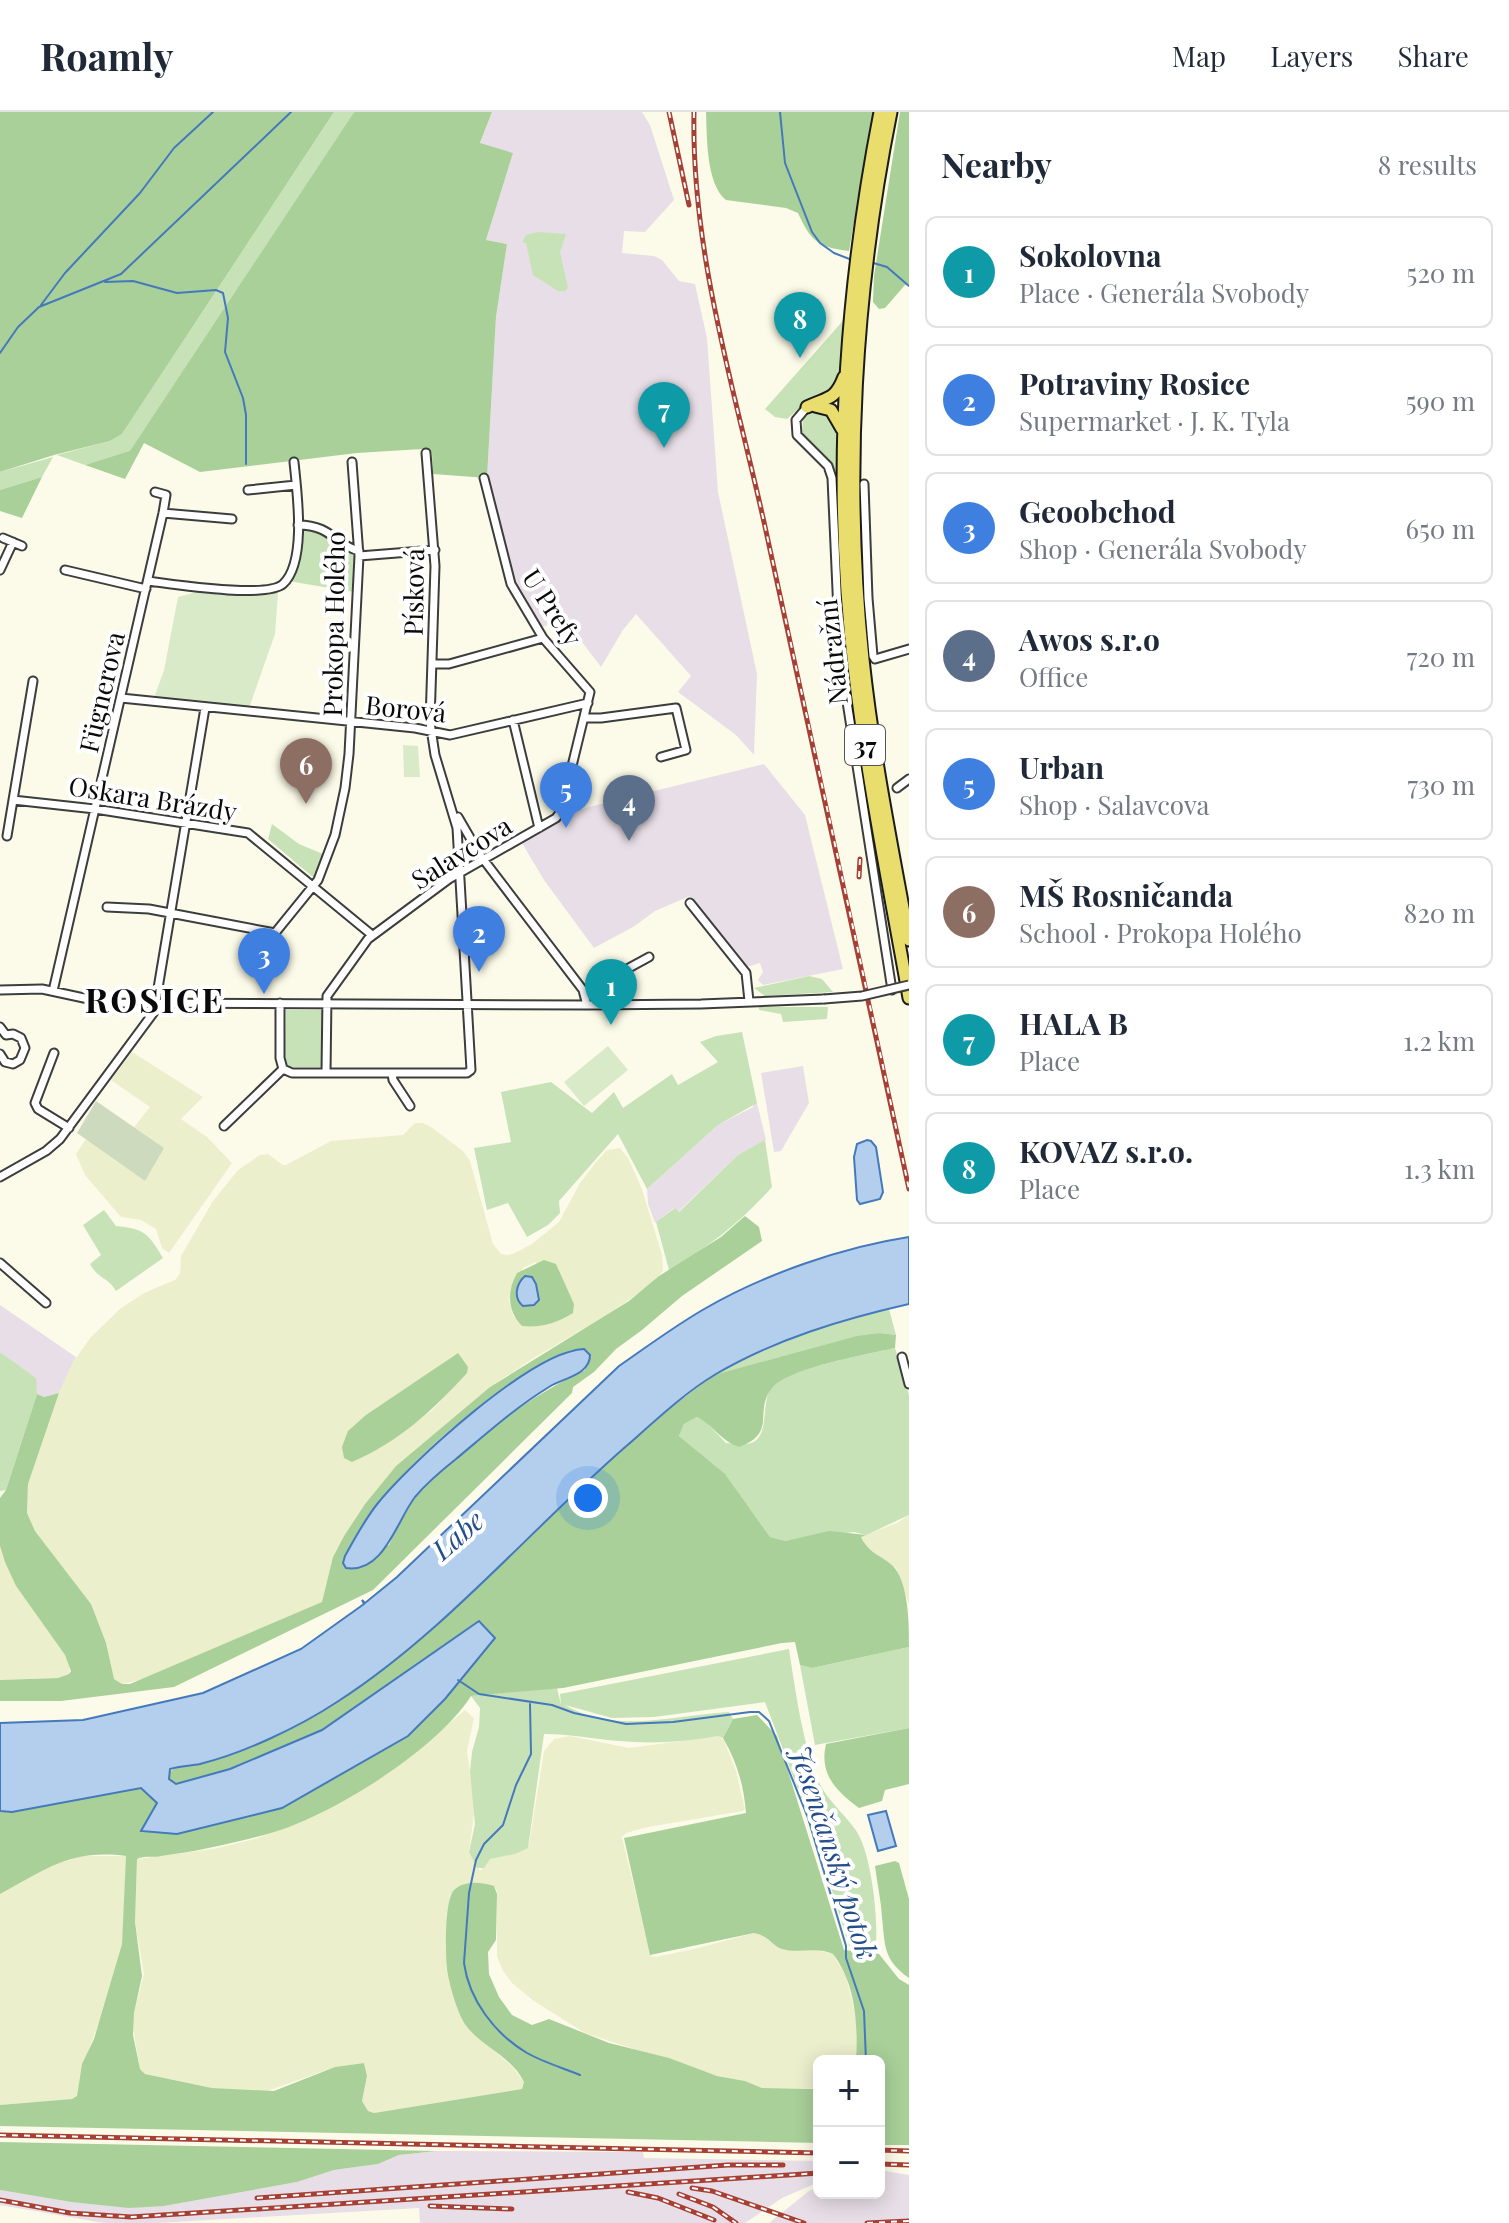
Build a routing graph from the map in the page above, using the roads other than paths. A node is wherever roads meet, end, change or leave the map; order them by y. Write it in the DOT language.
graph roads {
  1 [pos="880,112"];
  2 [pos="891,112"];
  3 [pos="863,248"];
  4 [pos="860,274"];
  5 [pos="847,368"];
  6 [pos="807,407"];
  7 [pos="845,437"];
  8 [pos="426,453"];
  9 [pos="294,462"];
  10 [pos="352,462"];
  11 [pos="484,478"];
  12 [pos="864,484"];
  13 [pos="296,485"];
  14 [pos="248,490"];
  15 [pos="155,492"];
  16 [pos="163,513"];
  17 [pos="232,519"];
  18 [pos="298,525"];
  19 [pos="3,538"];
  20 [pos="13,542"];
  21 [pos="22,546"];
  22 [pos="435,550"];
  23 [pos="359,554"];
  24 [pos="0,570"];
  25 [pos="65,570"];
  26 [pos="147,585"];
  27 [pos="543,638"];
  28 [pos="909,649"];
  29 [pos="432,664"];
  30 [pos="43,692"];
  31 [pos="121,698"];
  32 [pos="588,703"];
  33 [pos="205,708"];
  34 [pos="584,718"];
  35 [pos="513,720"];
  36 [pos="351,723"];
  37 [pos="431,732"];
  38 [pos="661,757"];
  39 [pos="909,779"];
  40 [pos="897,788"];
  41 [pos="13,800"];
  42 [pos="452,807"];
  43 [pos="95,809"];
  44 [pos="187,823"];
  45 [pos="539,828"];
  46 [pos="7,836"];
  47 [pos="484,859"];
  48 [pos="461,871"];
  49 [pos="315,886"];
  50 [pos="899,886"];
  51 [pos="690,903"];
  52 [pos="107,907"];
  53 [pos="909,909"];
  54 [pos="172,914"];
  55 [pos="372,935"];
  56 [pos="909,940"];
  57 [pos="649,957"];
  58 [pos="909,985"];
  59 [pos="0,990"];
  60 [pos="892,990"];
  61 [pos="53,991"];
  62 [pos="909,998"];
  63 [pos="749,1001"];
  64 [pos="157,1003"];
  65 [pos="280,1003"];
  66 [pos="326,1004"];
  67 [pos="469,1005"];
  68 [pos="587,1005"];
  69 [pos="617,1005"];
  70 [pos="0,1027"];
  71 [pos="54,1053"];
  72 [pos="0,1054"];
  73 [pos="283,1069"];
  74 [pos="326,1073"];
  75 [pos="392,1074"];
  76 [pos="410,1106"];
  77 [pos="224,1126"];
  78 [pos="69,1128"];
  79 [pos="0,1177"];
  80 [pos="0,1263"];
  81 [pos="46,1303"];
  82 [pos="902,1357"];
  83 [pos="909,1384"];
  1 -- 3 [label="main road, 37"];
  2 -- 3 [label="main road, 37"];
  3 -- 4 [label="main road, 37"];
  4 -- 5 [label="main road, 37"];
  4 -- 50 [label="main road, Nádražní / 37"];
  5 -- 6 [label="main road"];
  5 -- 7 [label="main road, 37"];
  6 -- 7 [label="main road"];
  6 -- 60 [label="street"];
  7 -- 62 [label="main road, Nádražní / 37"];
  8 -- 22 [label="street, Písková"];
  9 -- 13 [label="street"];
  10 -- 23 [label="street, Prokopa Holého"];
  11 -- 27 [label="street, U Prefy"];
  12 -- 28 [label="street"];
  13 -- 14 [label="street"];
  13 -- 18 [label="street"];
  15 -- 16 [label="street"];
  16 -- 17 [label="street"];
  16 -- 26 [label="street, Fügnerova"];
  18 -- 23 [label="street"];
  18 -- 26 [label="street"];
  19 -- 20 [label="street"];
  20 -- 21 [label="street"];
  20 -- 24 [label="street"];
  22 -- 23 [label="street"];
  22 -- 29 [label="street, Písková"];
  23 -- 36 [label="street, Prokopa Holého"];
  25 -- 26 [label="street"];
  26 -- 31 [label="street, Fügnerova"];
  27 -- 29 [label="street"];
  27 -- 32 [label="street, U Prefy"];
  29 -- 37 [label="street, Písková"];
  30 -- 41 [label="street"];
  31 -- 33 [label="street, Borová"];
  31 -- 43 [label="street, Fügnerova"];
  32 -- 34 [label="street, Salavcova"];
  32 -- 35 [label="street, Borová"];
  33 -- 36 [label="street, Borová"];
  33 -- 44 [label="street"];
  34 -- 38 [label="street"];
  34 -- 45 [label="street, Salavcova"];
  35 -- 37 [label="street, Borová"];
  35 -- 45 [label="street"];
  36 -- 37 [label="street, Borová"];
  36 -- 49 [label="street, Prokopa Holého"];
  37 -- 42 [label="street, Písková"];
  39 -- 40 [label="street"];
  41 -- 43 [label="street, Oskara Brázdy"];
  41 -- 46 [label="street"];
  42 -- 47 [label="street"];
  42 -- 48 [label="street"];
  43 -- 44 [label="street, Oskara Brázdy"];
  43 -- 61 [label="street, Fügnerova"];
  44 -- 49 [label="street, Oskara Brázdy"];
  44 -- 54 [label="street"];
  45 -- 47 [label="street, Salavcova"];
  47 -- 48 [label="street, Salavcova"];
  47 -- 68 [label="street"];
  48 -- 55 [label="street, Salavcova"];
  48 -- 67 [label="street"];
  49 -- 54 [label="street, Prokopa Holého"];
  49 -- 55 [label="street, Oskara Brázdy"];
  50 -- 53 [label="main road"];
  50 -- 56 [label="main road, Nádražní / 37"];
  51 -- 63 [label="street"];
  52 -- 54 [label="street, Prokopa Holého"];
  54 -- 64 [label="street"];
  55 -- 66 [label="street, Salavcova"];
  57 -- 69 [label="street"];
  58 -- 60 [label="street, bridge"];
  59 -- 61 [label="street"];
  60 -- 63 [label="street, bridge"];
  61 -- 64 [label="street"];
  63 -- 69 [label="street"];
  64 -- 65 [label="street"];
  64 -- 78 [label="street"];
  65 -- 66 [label="street"];
  65 -- 73 [label="street"];
  66 -- 67 [label="street"];
  66 -- 74 [label="street"];
  67 -- 68 [label="street"];
  67 -- 75 [label="street"];
  68 -- 69 [label="street"];
  70 -- 72 [label="street"];
  71 -- 78 [label="street"];
  73 -- 74 [label="street"];
  73 -- 77 [label="street"];
  74 -- 75 [label="street"];
  75 -- 76 [label="street"];
  78 -- 79 [label="street"];
  80 -- 81 [label="street"];
  82 -- 83 [label="street"];
}
